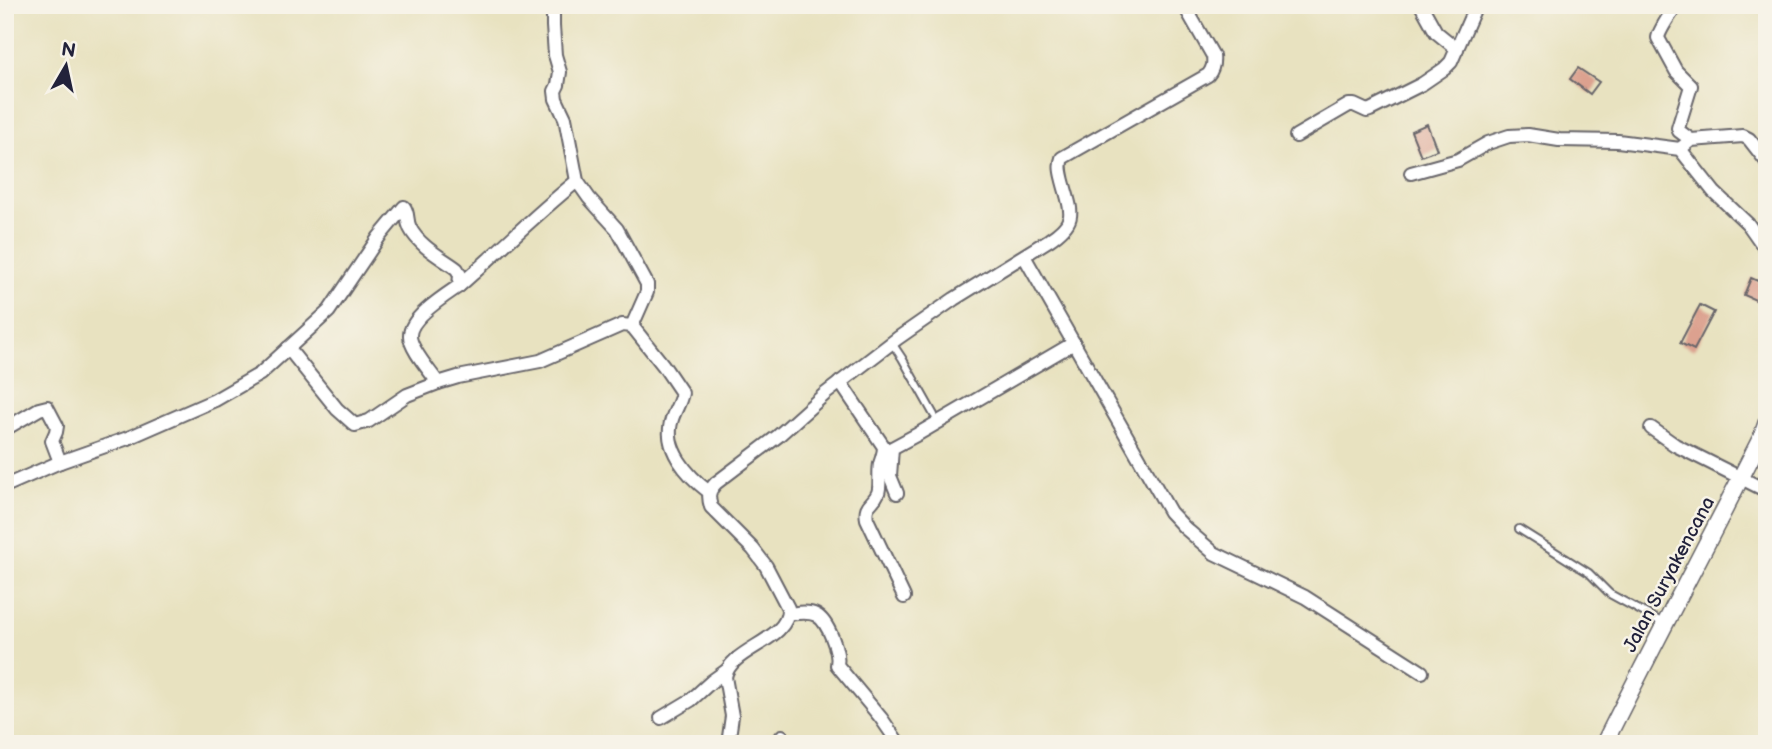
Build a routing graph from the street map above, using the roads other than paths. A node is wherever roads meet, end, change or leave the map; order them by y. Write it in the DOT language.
graph roads {
  1 [pos="554,5"];
  2 [pos="1184,5"];
  3 [pos="1421,5"];
  4 [pos="1476,5"];
  5 [pos="1676,5"];
  6 [pos="1457,49"];
  7 [pos="1296,136"];
  8 [pos="1691,140"];
  9 [pos="1680,149"];
  10 [pos="1767,162"];
  11 [pos="1411,173"];
  12 [pos="578,181"];
  13 [pos="1767,251"];
  14 [pos="1024,256"];
  15 [pos="459,286"];
  16 [pos="632,326"];
  17 [pos="1074,343"];
  18 [pos="894,346"];
  19 [pos="288,348"];
  20 [pos="840,382"];
  21 [pos="438,383"];
  22 [pos="934,415"];
  23 [pos="1651,428"];
  24 [pos="5,429"];
  25 [pos="1765,433"];
  26 [pos="60,461"];
  27 [pos="1741,477"];
  28 [pos="5,486"];
  29 [pos="1767,491"];
  30 [pos="709,492"];
  31 [pos="897,493"];
  32 [pos="1519,529"];
  33 [pos="904,597"];
  34 [pos="789,614"];
  35 [pos="1665,624"];
  36 [pos="726,671"];
  37 [pos="1422,672"];
  38 [pos="661,718"];
  39 [pos="728,744"];
  40 [pos="899,744"];
  41 [pos="1604,744"];
  1 -- 12 [label="street"];
  2 -- 14 [label="street"];
  3 -- 6 [label="street"];
  4 -- 6 [label="street"];
  5 -- 8 [label="street"];
  6 -- 7 [label="street"];
  8 -- 9 [label="street"];
  8 -- 10 [label="street"];
  9 -- 11 [label="street"];
  9 -- 13 [label="street"];
  12 -- 15 [label="street"];
  12 -- 16 [label="street"];
  14 -- 17 [label="street"];
  14 -- 18 [label="street"];
  15 -- 19 [label="street"];
  15 -- 21 [label="street"];
  16 -- 21 [label="street"];
  16 -- 30 [label="street"];
  17 -- 31 [label="street"];
  17 -- 37 [label="street"];
  18 -- 20 [label="street"];
  18 -- 22 [label="lane"];
  19 -- 21 [label="street"];
  19 -- 26 [label="street"];
  20 -- 30 [label="street"];
  20 -- 33 [label="street"];
  23 -- 27 [label="street"];
  24 -- 26 [label="street"];
  25 -- 27 [label="street, Jalan Suryakencana"];
  26 -- 28 [label="street"];
  27 -- 29 [label="street"];
  27 -- 35 [label="street, Jalan Suryakencana"];
  30 -- 34 [label="street"];
  32 -- 35 [label="lane"];
  34 -- 36 [label="street"];
  34 -- 40 [label="street"];
  35 -- 41 [label="street, Jalan Suryakencana"];
  36 -- 38 [label="street"];
  36 -- 39 [label="street"];
}
